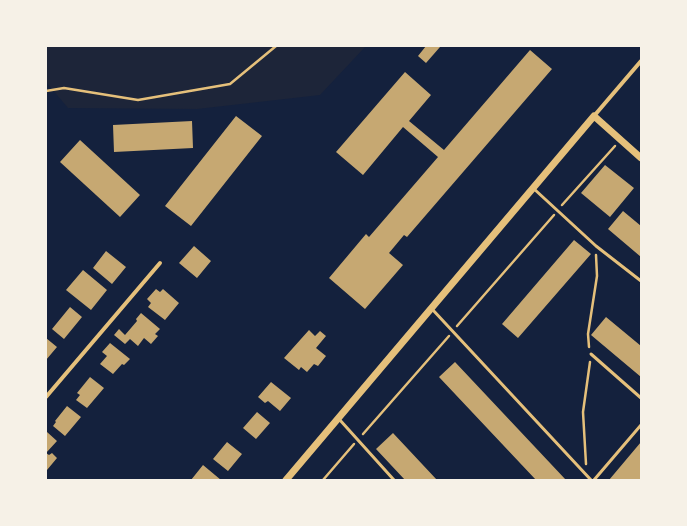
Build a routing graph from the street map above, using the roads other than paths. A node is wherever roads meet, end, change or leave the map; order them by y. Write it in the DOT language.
graph roads {
  1 [pos="641,61"];
  2 [pos="594,116"];
  3 [pos="641,158"];
  4 [pos="533,188"];
  5 [pos="160,263"];
  6 [pos="641,281"];
  7 [pos="431,308"];
  8 [pos="591,354"];
  9 [pos="46,397"];
  10 [pos="641,398"];
  11 [pos="339,419"];
  12 [pos="641,425"];
  13 [pos="286,480"];
  14 [pos="394,480"];
  15 [pos="592,480"];
  1 -- 2 [label="street"];
  2 -- 3 [label="street"];
  2 -- 4 [label="street"];
  4 -- 6 [label="lane"];
  4 -- 7 [label="street"];
  5 -- 9 [label="street"];
  7 -- 11 [label="street"];
  7 -- 15 [label="lane"];
  8 -- 10 [label="lane"];
  11 -- 13 [label="street"];
  11 -- 14 [label="lane"];
  12 -- 15 [label="lane"];
}
